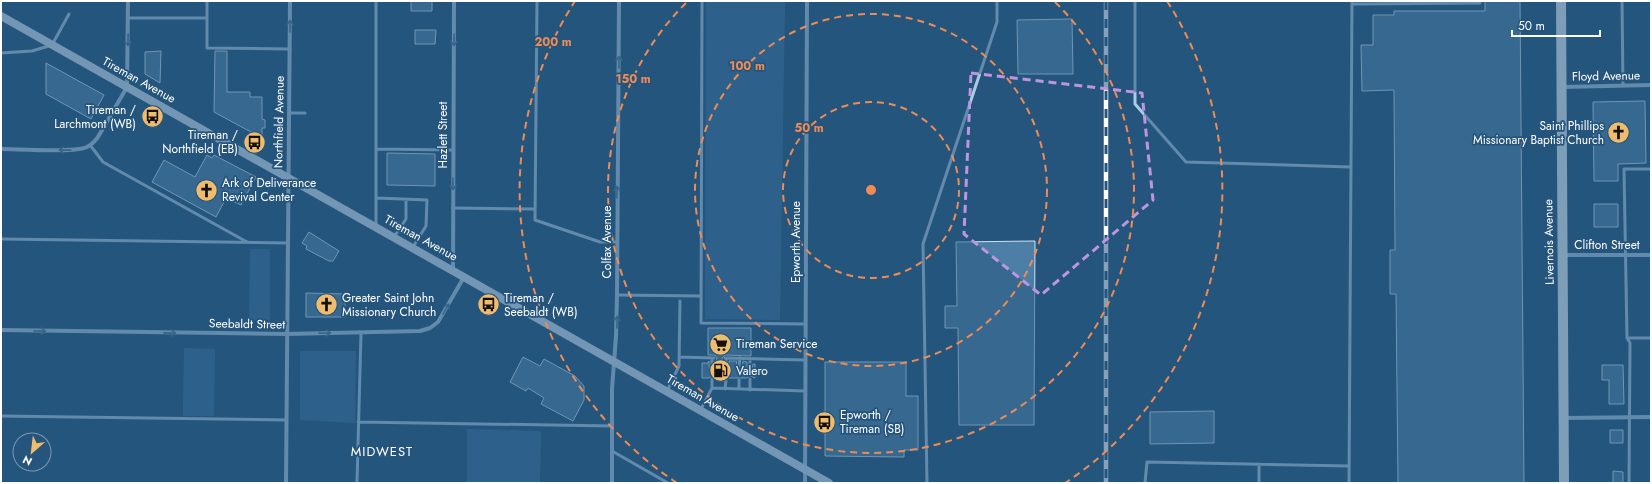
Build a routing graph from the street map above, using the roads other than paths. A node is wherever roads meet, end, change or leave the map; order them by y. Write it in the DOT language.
graph roads {
  1 [pos="128,1"];
  2 [pos="207,1"];
  3 [pos="290,1"];
  4 [pos="376,1"];
  5 [pos="454,1"];
  6 [pos="537,1"];
  7 [pos="619,1"];
  8 [pos="702,1"];
  9 [pos="807,1"];
  10 [pos="997,1"];
  11 [pos="1135,1"];
  12 [pos="1480,1"];
  13 [pos="1561,1"];
  14 [pos="1622,1"];
  15 [pos="1352,2"];
  16 [pos="69,14"];
  17 [pos="1,16"];
  18 [pos="128,18"];
  19 [pos="207,18"];
  20 [pos="52,45"];
  21 [pos="290,49"];
  22 [pos="1,53"];
  23 [pos="1623,85"];
  24 [pos="1651,85"];
  25 [pos="1561,86"];
  26 [pos="127,87"];
  27 [pos="305,113"];
  28 [pos="289,114"];
  29 [pos="90,145"];
  30 [pos="1,149"];
  31 [pos="376,149"];
  32 [pos="453,150"];
  33 [pos="1350,167"];
  34 [pos="1651,169"];
  35 [pos="288,177"];
  36 [pos="376,198"];
  37 [pos="406,199"];
  38 [pos="453,208"];
  39 [pos="534,209"];
  40 [pos="376,227"];
  41 [pos="394,236"];
  42 [pos="1,239"];
  43 [pos="617,242"];
  44 [pos="249,243"];
  45 [pos="287,243"];
  46 [pos="412,247"];
  47 [pos="1562,254"];
  48 [pos="1625,255"];
  49 [pos="1651,255"];
  50 [pos="453,270"];
  51 [pos="464,276"];
  52 [pos="617,295"];
  53 [pos="700,296"];
  54 [pos="680,301"];
  55 [pos="805,324"];
  56 [pos="1,330"];
  57 [pos="361,333"];
  58 [pos="286,334"];
  59 [pos="1627,338"];
  60 [pos="1651,338"];
  61 [pos="679,357"];
  62 [pos="740,358"];
  63 [pos="750,359"];
  64 [pos="805,360"];
  65 [pos="614,361"];
  66 [pos="726,365"];
  67 [pos="712,366"];
  68 [pos="739,366"];
  69 [pos="750,366"];
  70 [pos="712,379"];
  71 [pos="726,380"];
  72 [pos="739,380"];
  73 [pos="750,380"];
  74 [pos="712,388"];
  75 [pos="725,389"];
  76 [pos="739,389"];
  77 [pos="750,390"];
  78 [pos="667,391"];
  79 [pos="805,391"];
  80 [pos="701,410"];
  81 [pos="1,416"];
  82 [pos="1629,417"];
  83 [pos="1651,417"];
  84 [pos="1564,418"];
  85 [pos="286,420"];
  86 [pos="358,422"];
  87 [pos="612,426"];
  88 [pos="612,451"];
  89 [pos="1259,464"];
  90 [pos="1349,466"];
  91 [pos="805,469"];
  92 [pos="286,483"];
  93 [pos="357,483"];
  94 [pos="612,483"];
  95 [pos="668,483"];
  96 [pos="805,483"];
  97 [pos="829,483"];
  98 [pos="928,483"];
  99 [pos="1145,483"];
  100 [pos="1259,483"];
  101 [pos="1349,483"];
  102 [pos="1564,483"];
  103 [pos="1630,483"];
  1 -- 18 [label="street"];
  2 -- 19 [label="lane"];
  21 -- 3 [label="street, Northfield Avenue, one-way"];
  4 -- 31 [label="lane"];
  5 -- 32 [label="street, Hazlett Street, one-way"];
  6 -- 39 [label="lane"];
  43 -- 7 [label="street, Colfax Avenue, one-way"];
  8 -- 53 [label="lane"];
  9 -- 55 [label="street, Epworth Avenue"];
  10 -- 98 [label="lane"];
  11 -- 33 [label="lane"];
  12 -- 15 [label="lane"];
  13 -- 25 [label="main road, Livernois Avenue"];
  14 -- 23 [label="lane"];
  15 -- 33 [label="lane"];
  16 -- 20 [label="lane"];
  17 -- 20 [label="street, Tireman Avenue"];
  18 -- 19 [label="lane"];
  18 -- 26 [label="street, one-way"];
  19 -- 21 [label="lane"];
  20 -- 22 [label="lane"];
  20 -- 26 [label="street, Tireman Avenue"];
  21 -- 28 [label="street, Northfield Avenue"];
  23 -- 24 [label="street, Floyd Avenue"];
  23 -- 25 [label="street, Floyd Avenue"];
  25 -- 47 [label="main road, Livernois Avenue"];
  26 -- 29 [label="street"];
  26 -- 35 [label="street, Tireman Avenue"];
  27 -- 28 [label="lane"];
  28 -- 35 [label="street, Northfield Avenue"];
  29 -- 30 [label="street, one-way"];
  29 -- 44 [label="lane"];
  31 -- 32 [label="lane"];
  31 -- 36 [label="lane"];
  32 -- 38 [label="street, Hazlett Street, one-way"];
  33 -- 90 [label="lane"];
  34 -- 48 [label="lane"];
  35 -- 40 [label="street, Tireman Avenue"];
  35 -- 45 [label="street, Northfield Avenue"];
  36 -- 37 [label="lane"];
  36 -- 40 [label="lane"];
  37 -- 41 [label="lane"];
  37 -- 46 [label="lane"];
  38 -- 39 [label="lane"];
  38 -- 50 [label="street, Hazlett Street"];
  39 -- 43 [label="lane"];
  40 -- 41 [label="street, Tireman Avenue"];
  41 -- 46 [label="street, Tireman Avenue"];
  42 -- 44 [label="lane"];
  43 -- 52 [label="street, Colfax Avenue"];
  44 -- 45 [label="lane"];
  45 -- 58 [label="street, Northfield Avenue"];
  46 -- 50 [label="street, Tireman Avenue"];
  47 -- 48 [label="street, Clifton Street"];
  47 -- 84 [label="main road, Livernois Avenue"];
  48 -- 49 [label="street, Clifton Street"];
  48 -- 59 [label="lane"];
  50 -- 51 [label="street, Tireman Avenue"];
  57 -- 51 [label="street, Seebaldt Street, one-way"];
  51 -- 65 [label="street, Tireman Avenue"];
  52 -- 53 [label="lane"];
  65 -- 52 [label="street, Colfax Avenue, one-way"];
  53 -- 55 [label="lane"];
  54 -- 61 [label="lane"];
  55 -- 64 [label="street, Epworth Avenue"];
  56 -- 58 [label="street, Seebaldt Street, one-way"];
  58 -- 57 [label="street, Seebaldt Street, one-way"];
  57 -- 86 [label="lane"];
  58 -- 85 [label="street, Northfield Avenue"];
  59 -- 60 [label="lane"];
  59 -- 82 [label="lane"];
  61 -- 67 [label="lane"];
  61 -- 78 [label="lane"];
  62 -- 63 [label="lane"];
  62 -- 66 [label="lane"];
  62 -- 68 [label="lane"];
  63 -- 64 [label="lane"];
  63 -- 69 [label="lane"];
  64 -- 79 [label="street, Epworth Avenue"];
  65 -- 78 [label="street, Tireman Avenue"];
  65 -- 87 [label="street, Colfax Avenue"];
  70 -- 74 [label="lane"];
  71 -- 75 [label="lane"];
  72 -- 76 [label="lane"];
  73 -- 77 [label="lane"];
  74 -- 75 [label="lane"];
  74 -- 80 [label="lane"];
  75 -- 76 [label="lane"];
  76 -- 77 [label="lane"];
  77 -- 79 [label="lane"];
  78 -- 80 [label="street, Tireman Avenue"];
  79 -- 91 [label="street, Epworth Avenue"];
  80 -- 91 [label="street, Tireman Avenue"];
  81 -- 85 [label="lane"];
  82 -- 83 [label="street"];
  82 -- 84 [label="street"];
  82 -- 103 [label="lane"];
  84 -- 102 [label="main road, Livernois Avenue"];
  85 -- 92 [label="street, Northfield Avenue"];
  86 -- 87 [label="lane"];
  86 -- 93 [label="lane"];
  87 -- 88 [label="street, Colfax Avenue"];
  88 -- 94 [label="street, Colfax Avenue"];
  88 -- 95 [label="lane"];
  89 -- 90 [label="lane"];
  89 -- 99 [label="lane"];
  89 -- 100 [label="lane"];
  90 -- 101 [label="lane"];
  91 -- 96 [label="street, Epworth Avenue"];
  91 -- 97 [label="street, Tireman Avenue"];
}
